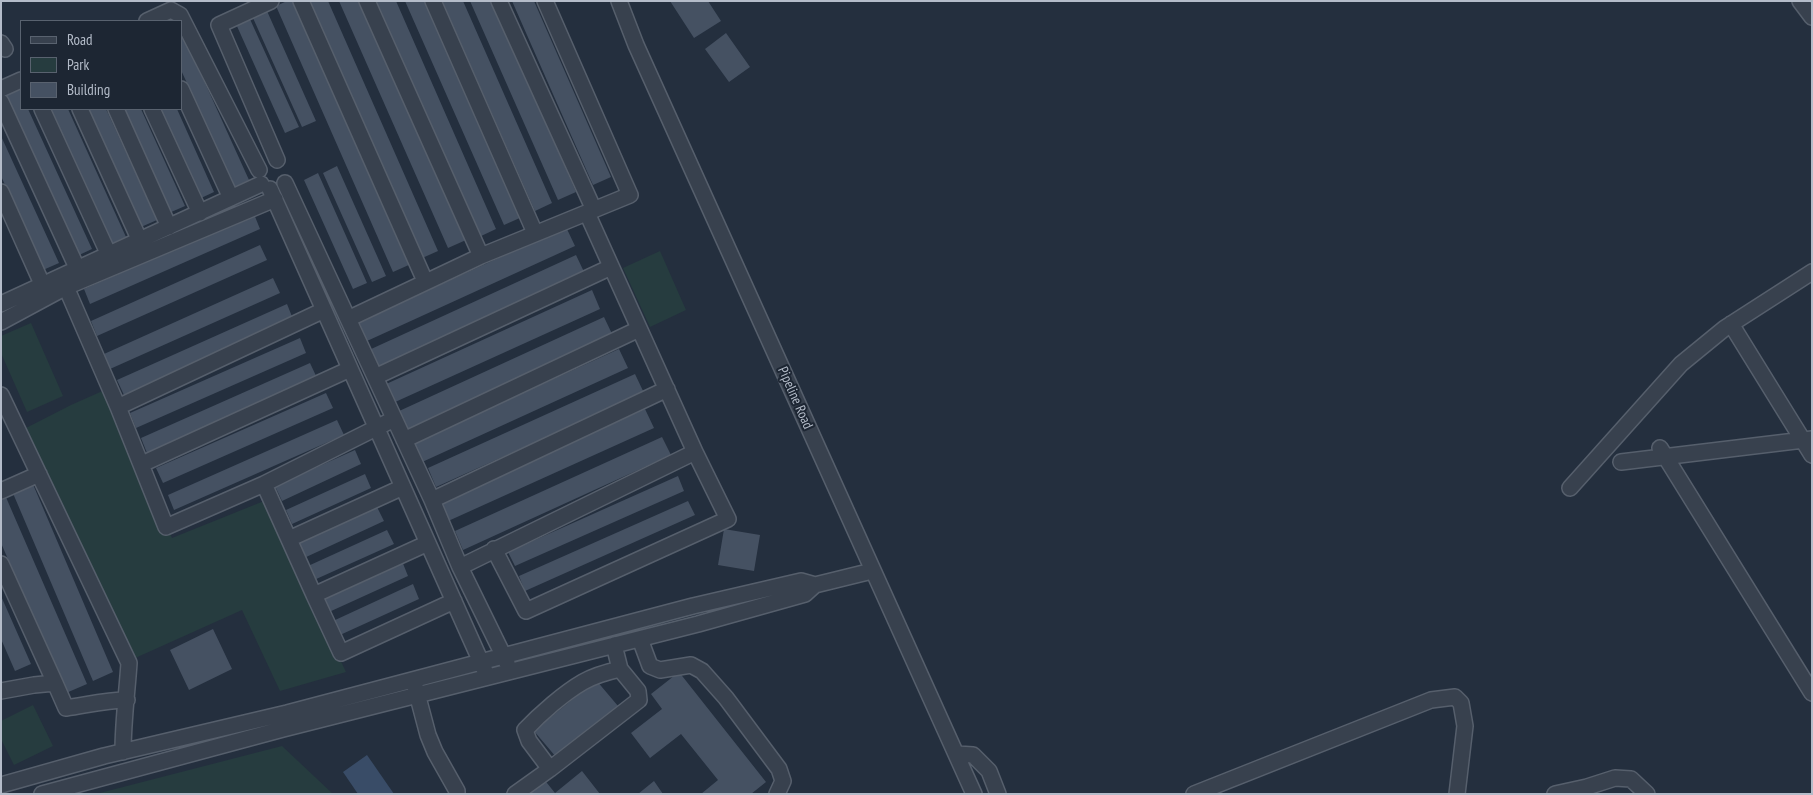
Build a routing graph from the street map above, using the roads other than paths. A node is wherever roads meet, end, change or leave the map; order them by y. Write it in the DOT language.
graph roads {
  1 [pos="271,1"];
  2 [pos="301,1"];
  3 [pos="366,1"];
  4 [pos="433,1"];
  5 [pos="499,1"];
  6 [pos="544,1"];
  7 [pos="619,1"];
  8 [pos="1800,1"];
  9 [pos="1812,17"];
  10 [pos="151,20"];
  11 [pos="20,80"];
  12 [pos="1,89"];
  13 [pos="182,91"];
  14 [pos="1,102"];
  15 [pos="42,110"];
  16 [pos="80,110"];
  17 [pos="116,110"];
  18 [pos="152,110"];
  19 [pos="278,160"];
  20 [pos="285,183"];
  21 [pos="266,186"];
  22 [pos="1,192"];
  23 [pos="231,198"];
  24 [pos="590,212"];
  25 [pos="200,213"];
  26 [pos="169,227"];
  27 [pos="535,233"];
  28 [pos="140,241"];
  29 [pos="109,255"];
  30 [pos="481,256"];
  31 [pos="611,267"];
  32 [pos="78,270"];
  33 [pos="1812,272"];
  34 [pos="425,281"];
  35 [pos="42,286"];
  36 [pos="66,288"];
  37 [pos="1,304"];
  38 [pos="324,310"];
  39 [pos="348,319"];
  40 [pos="1,322"];
  41 [pos="1731,324"];
  42 [pos="639,329"];
  43 [pos="350,369"];
  44 [pos="375,378"];
  45 [pos="667,389"];
  46 [pos="1,395"];
  47 [pos="118,407"];
  48 [pos="394,419"];
  49 [pos="376,427"];
  50 [pos="1807,439"];
  51 [pos="404,440"];
  52 [pos="695,452"];
  53 [pos="1663,452"];
  54 [pos="1812,455"];
  55 [pos="1620,462"];
  56 [pos="142,464"];
  57 [pos="39,474"];
  58 [pos="264,484"];
  59 [pos="403,487"];
  60 [pos="1570,488"];
  61 [pos="1,491"];
  62 [pos="432,500"];
  63 [pos="289,540"];
  64 [pos="428,543"];
  65 [pos="494,549"];
  66 [pos="1,564"];
  67 [pos="460,567"];
  68 [pos="872,571"];
  69 [pos="815,585"];
  70 [pos="314,595"];
  71 [pos="454,601"];
  72 [pos="693,606"];
  73 [pos="698,624"];
  74 [pos="640,639"];
  75 [pos="614,645"];
  76 [pos="504,656"];
  77 [pos="481,662"];
  78 [pos="620,668"];
  79 [pos="510,672"];
  80 [pos="487,678"];
  81 [pos="414,680"];
  82 [pos="55,684"];
  83 [pos="1,691"];
  84 [pos="1812,693"];
  85 [pos="417,695"];
  86 [pos="127,700"];
  87 [pos="123,752"];
  88 [pos="957,754"];
  89 [pos="550,769"];
  90 [pos="1,785"];
  91 [pos="1643,792"];
  92 [pos="42,794"];
  93 [pos="457,794"];
  94 [pos="515,794"];
  95 [pos="777,794"];
  96 [pos="974,794"];
  97 [pos="998,794"];
  98 [pos="1194,794"];
  99 [pos="1457,794"];
  100 [pos="1555,794"];
  1 -- 19 [label="street"];
  2 -- 34 [label="street"];
  3 -- 30 [label="street"];
  4 -- 27 [label="street"];
  5 -- 24 [label="street"];
  6 -- 24 [label="street"];
  7 -- 68 [label="street, Pipeline Road"];
  8 -- 9 [label="street"];
  10 -- 21 [label="street"];
  11 -- 12 [label="street"];
  13 -- 23 [label="street"];
  14 -- 32 [label="street"];
  15 -- 29 [label="street"];
  16 -- 28 [label="street"];
  17 -- 26 [label="street"];
  18 -- 25 [label="street"];
  19 -- 20 [label="street"];
  19 -- 21 [label="street"];
  20 -- 21 [label="street"];
  20 -- 39 [label="street"];
  21 -- 23 [label="street"];
  21 -- 36 [label="street"];
  21 -- 38 [label="street"];
  22 -- 35 [label="street"];
  23 -- 25 [label="street"];
  24 -- 27 [label="street"];
  24 -- 31 [label="street"];
  25 -- 26 [label="street"];
  26 -- 28 [label="street"];
  27 -- 30 [label="street"];
  28 -- 29 [label="street"];
  29 -- 32 [label="street"];
  30 -- 34 [label="street"];
  31 -- 42 [label="street"];
  31 -- 44 [label="street"];
  32 -- 35 [label="street"];
  33 -- 41 [label="street"];
  34 -- 39 [label="street"];
  35 -- 37 [label="street"];
  36 -- 40 [label="street"];
  36 -- 47 [label="street"];
  38 -- 43 [label="street"];
  38 -- 47 [label="street"];
  39 -- 44 [label="street"];
  41 -- 50 [label="street"];
  41 -- 60 [label="street"];
  42 -- 45 [label="street"];
  42 -- 51 [label="street"];
  43 -- 49 [label="street"];
  43 -- 56 [label="street"];
  44 -- 48 [label="street"];
  45 -- 52 [label="street"];
  45 -- 62 [label="street"];
  46 -- 57 [label="street"];
  47 -- 56 [label="street"];
  48 -- 49 [label="street"];
  48 -- 51 [label="street"];
  49 -- 58 [label="street"];
  49 -- 59 [label="street"];
  50 -- 53 [label="street"];
  50 -- 54 [label="street"];
  51 -- 62 [label="street"];
  52 -- 65 [label="street"];
  52 -- 65 [label="street"];
  53 -- 55 [label="street"];
  53 -- 84 [label="street"];
  56 -- 58 [label="street"];
  57 -- 61 [label="street"];
  57 -- 86 [label="street"];
  58 -- 63 [label="street"];
  59 -- 63 [label="street"];
  59 -- 64 [label="street"];
  62 -- 67 [label="street"];
  63 -- 70 [label="street"];
  64 -- 70 [label="street"];
  64 -- 71 [label="street"];
  65 -- 67 [label="street"];
  66 -- 82 [label="street"];
  67 -- 76 [label="street"];
  68 -- 69 [label="street"];
  68 -- 88 [label="street, Pipeline Road"];
  69 -- 72 [label="street"];
  69 -- 73 [label="street"];
  70 -- 71 [label="street"];
  71 -- 77 [label="street"];
  72 -- 73 [label="street"];
  72 -- 76 [label="street"];
  73 -- 74 [label="street"];
  74 -- 75 [label="street"];
  74 -- 95 [label="street"];
  75 -- 78 [label="street"];
  75 -- 79 [label="street"];
  76 -- 77 [label="street"];
  76 -- 79 [label="street"];
  77 -- 80 [label="street"];
  77 -- 81 [label="street"];
  78 -- 89 [label="street"];
  78 -- 89 [label="street"];
  79 -- 80 [label="street"];
  80 -- 85 [label="street"];
  81 -- 85 [label="street"];
  81 -- 87 [label="street"];
  82 -- 83 [label="street"];
  82 -- 86 [label="street"];
  85 -- 92 [label="street"];
  85 -- 93 [label="street"];
  86 -- 87 [label="street"];
  87 -- 90 [label="street"];
  88 -- 96 [label="street, Pipeline Road"];
  88 -- 97 [label="street"];
  89 -- 94 [label="street"];
  91 -- 100 [label="street"];
  98 -- 99 [label="street"];
}
